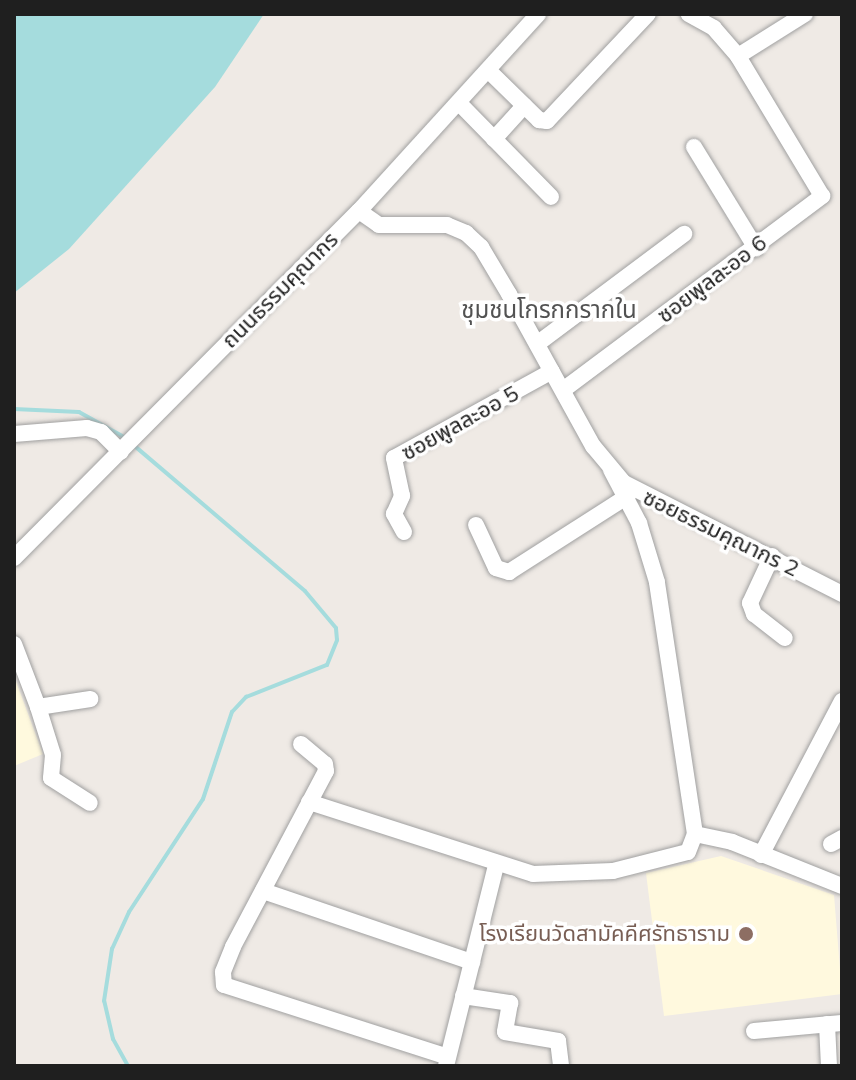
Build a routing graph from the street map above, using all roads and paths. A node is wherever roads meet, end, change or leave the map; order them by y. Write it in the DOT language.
graph roads {
  1 [pos="538,14"];
  2 [pos="648,14"];
  3 [pos="689,14"];
  4 [pos="805,14"];
  5 [pos="738,56"];
  6 [pos="490,72"];
  7 [pos="460,104"];
  8 [pos="524,106"];
  9 [pos="494,139"];
  10 [pos="694,147"];
  11 [pos="551,197"];
  12 [pos="359,211"];
  13 [pos="684,234"];
  14 [pos="756,248"];
  15 [pos="537,344"];
  16 [pos="552,371"];
  17 [pos="563,390"];
  18 [pos="14,434"];
  19 [pos="123,450"];
  20 [pos="611,470"];
  21 [pos="628,496"];
  22 [pos="476,525"];
  23 [pos="404,532"];
  24 [pos="772,556"];
  25 [pos="14,558"];
  26 [pos="842,594"];
  27 [pos="785,638"];
  28 [pos="14,644"];
  29 [pos="90,699"];
  30 [pos="842,701"];
  31 [pos="38,707"];
  32 [pos="301,744"];
  33 [pos="309,802"];
  34 [pos="90,803"];
  35 [pos="695,834"];
  36 [pos="761,855"];
  37 [pos="496,866"];
  38 [pos="842,886"];
  39 [pos="263,891"];
  40 [pos="472,962"];
  41 [pos="463,996"];
  42 [pos="834,1024"];
  43 [pos="754,1031"];
  44 [pos="447,1061"];
  45 [pos="561,1066"];
  46 [pos="829,1066"];
  1 -- 6 [label="street, ถนนธรรมคุณากร"];
  2 -- 8 [label="street"];
  3 -- 5 [label="street"];
  4 -- 5 [label="street"];
  5 -- 14 [label="street, ซอยพูลละออ 6"];
  6 -- 7 [label="street, ถนนธรรมคุณากร"];
  6 -- 8 [label="street"];
  7 -- 9 [label="street"];
  7 -- 12 [label="street, ถนนธรรมคุณากร"];
  8 -- 9 [label="street"];
  9 -- 11 [label="street"];
  10 -- 14 [label="street"];
  12 -- 15 [label="street, ซอยธรรมคุณากร 2"];
  12 -- 19 [label="street, ถนนธรรมคุณากร"];
  13 -- 15 [label="street"];
  14 -- 17 [label="street, ซอยพูลละออ 6"];
  15 -- 16 [label="street, ซอยธรรมคุณากร 2"];
  16 -- 17 [label="street, ซอยธรรมคุณากร 2"];
  16 -- 23 [label="street, ซอยพูลละออ 5"];
  17 -- 20 [label="street, ซอยธรรมคุณากร 2"];
  18 -- 19 [label="street"];
  19 -- 25 [label="street, ถนนธรรมคุณากร"];
  20 -- 21 [label="street"];
  20 -- 24 [label="street, ซอยธรรมคุณากร 2"];
  21 -- 22 [label="street"];
  21 -- 35 [label="street"];
  24 -- 26 [label="street, ซอยธรรมคุณากร 2"];
  24 -- 27 [label="street"];
  28 -- 31 [label="street"];
  29 -- 31 [label="street"];
  30 -- 36 [label="street"];
  31 -- 34 [label="street"];
  32 -- 33 [label="street"];
  33 -- 37 [label="street"];
  33 -- 39 [label="street"];
  35 -- 36 [label="street"];
  35 -- 37 [label="street"];
  36 -- 38 [label="street"];
  37 -- 40 [label="street"];
  39 -- 40 [label="street"];
  39 -- 44 [label="street"];
  40 -- 41 [label="street"];
  41 -- 44 [label="street"];
  41 -- 45 [label="street"];
  42 -- 43 [label="street"];
  42 -- 46 [label="street"];
}
